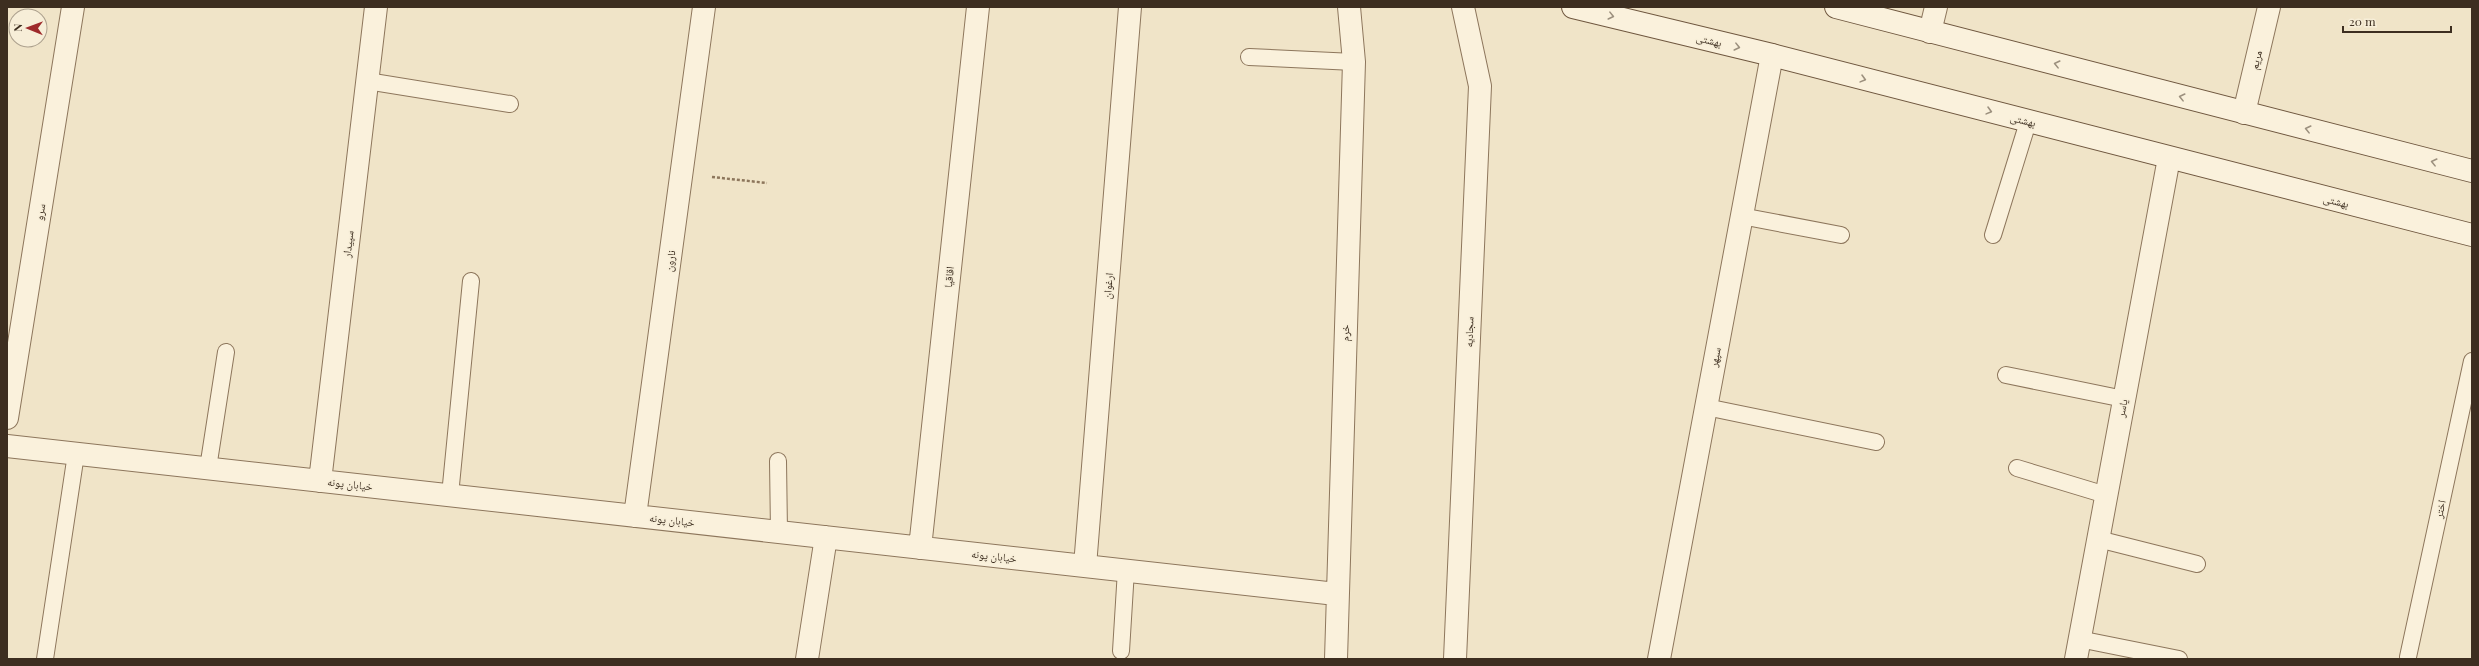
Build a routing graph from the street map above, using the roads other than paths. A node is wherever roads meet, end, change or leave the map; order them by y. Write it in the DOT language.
graph roads {
  1 [pos="73,7"];
  2 [pos="376,7"];
  3 [pos="704,7"];
  4 [pos="978,7"];
  5 [pos="1130,7"];
  6 [pos="1350,7"];
  7 [pos="1464,7"];
  8 [pos="1573,7"];
  9 [pos="1836,7"];
  10 [pos="1936,7"];
  11 [pos="2269,7"];
  12 [pos="1930,32"];
  13 [pos="1772,55"];
  14 [pos="1249,57"];
  15 [pos="1354,62"];
  16 [pos="367,81"];
  17 [pos="510,104"];
  18 [pos="2244,113"];
  19 [pos="2028,122"];
  20 [pos="2169,158"];
  21 [pos="2472,171"];
  22 [pos="1742,216"];
  23 [pos="1841,235"];
  24 [pos="1993,235"];
  25 [pos="2472,235"];
  26 [pos="471,281"];
  27 [pos="226,352"];
  28 [pos="2472,361"];
  29 [pos="2006,375"];
  30 [pos="2124,398"];
  31 [pos="1706,407"];
  32 [pos="7,418"];
  33 [pos="1876,442"];
  34 [pos="7,446"];
  35 [pos="76,454"];
  36 [pos="778,461"];
  37 [pos="208,468"];
  38 [pos="2017,468"];
  39 [pos="320,481"];
  40 [pos="450,495"];
  41 [pos="2106,495"];
  42 [pos="635,516"];
  43 [pos="779,532"];
  44 [pos="826,537"];
  45 [pos="2098,539"];
  46 [pos="920,548"];
  47 [pos="2197,564"];
  48 [pos="1086,566"];
  49 [pos="1126,570"];
  50 [pos="1336,594"];
  51 [pos="2077,649"];
  52 [pos="1121,651"];
  53 [pos="2408,657"];
  54 [pos="45,659"];
  55 [pos="807,659"];
  56 [pos="1336,659"];
  57 [pos="1455,659"];
  58 [pos="1659,659"];
  59 [pos="2179,659"];
  1 -- 32 [label="street, سرو"];
  2 -- 16 [label="street, سپیدار"];
  3 -- 42 [label="street, نارون"];
  4 -- 46 [label="street, اقاقیا"];
  5 -- 48 [label="street, ارغوان"];
  6 -- 15 [label="street, خرم"];
  7 -- 57 [label="street, سجادیه"];
  8 -- 13 [label="street, بهشتی, one-way"];
  9 -- 12 [label="street"];
  10 -- 12 [label="street"];
  11 -- 18 [label="street, مریم"];
  18 -- 12 [label="street, one-way"];
  13 -- 19 [label="street, بهشتی, one-way"];
  13 -- 22 [label="street, سپهر"];
  14 -- 15 [label="lane"];
  15 -- 50 [label="street, خرم"];
  16 -- 17 [label="lane"];
  16 -- 39 [label="street, سپیدار"];
  21 -- 18 [label="street, one-way"];
  19 -- 20 [label="street, بهشتی"];
  19 -- 24 [label="lane"];
  20 -- 25 [label="street, بهشتی"];
  20 -- 30 [label="street, یاسر"];
  22 -- 23 [label="lane"];
  22 -- 31 [label="street, سپهر"];
  26 -- 40 [label="lane"];
  27 -- 37 [label="lane"];
  28 -- 53 [label="lane, اختر"];
  29 -- 30 [label="lane"];
  30 -- 41 [label="street, یاسر"];
  31 -- 33 [label="lane"];
  31 -- 58 [label="street, سپهر"];
  34 -- 35 [label="street, خیابان پونه"];
  35 -- 37 [label="street, خیابان پونه"];
  35 -- 54 [label="lane"];
  36 -- 43 [label="lane"];
  37 -- 39 [label="street, خیابان پونه"];
  38 -- 41 [label="lane"];
  39 -- 40 [label="street, خیابان پونه"];
  40 -- 42 [label="street, خیابان پونه"];
  41 -- 45 [label="street, یاسر"];
  42 -- 43 [label="street, خیابان پونه"];
  43 -- 44 [label="street, خیابان پونه"];
  44 -- 46 [label="street, خیابان پونه"];
  44 -- 55 [label="street"];
  45 -- 47 [label="lane"];
  45 -- 51 [label="street, یاسر"];
  46 -- 48 [label="street, خیابان پونه"];
  48 -- 49 [label="street, خیابان پونه"];
  49 -- 50 [label="street, خیابان پونه"];
  49 -- 52 [label="lane"];
  50 -- 56 [label="street, خرم"];
  51 -- 59 [label="lane"];
}
